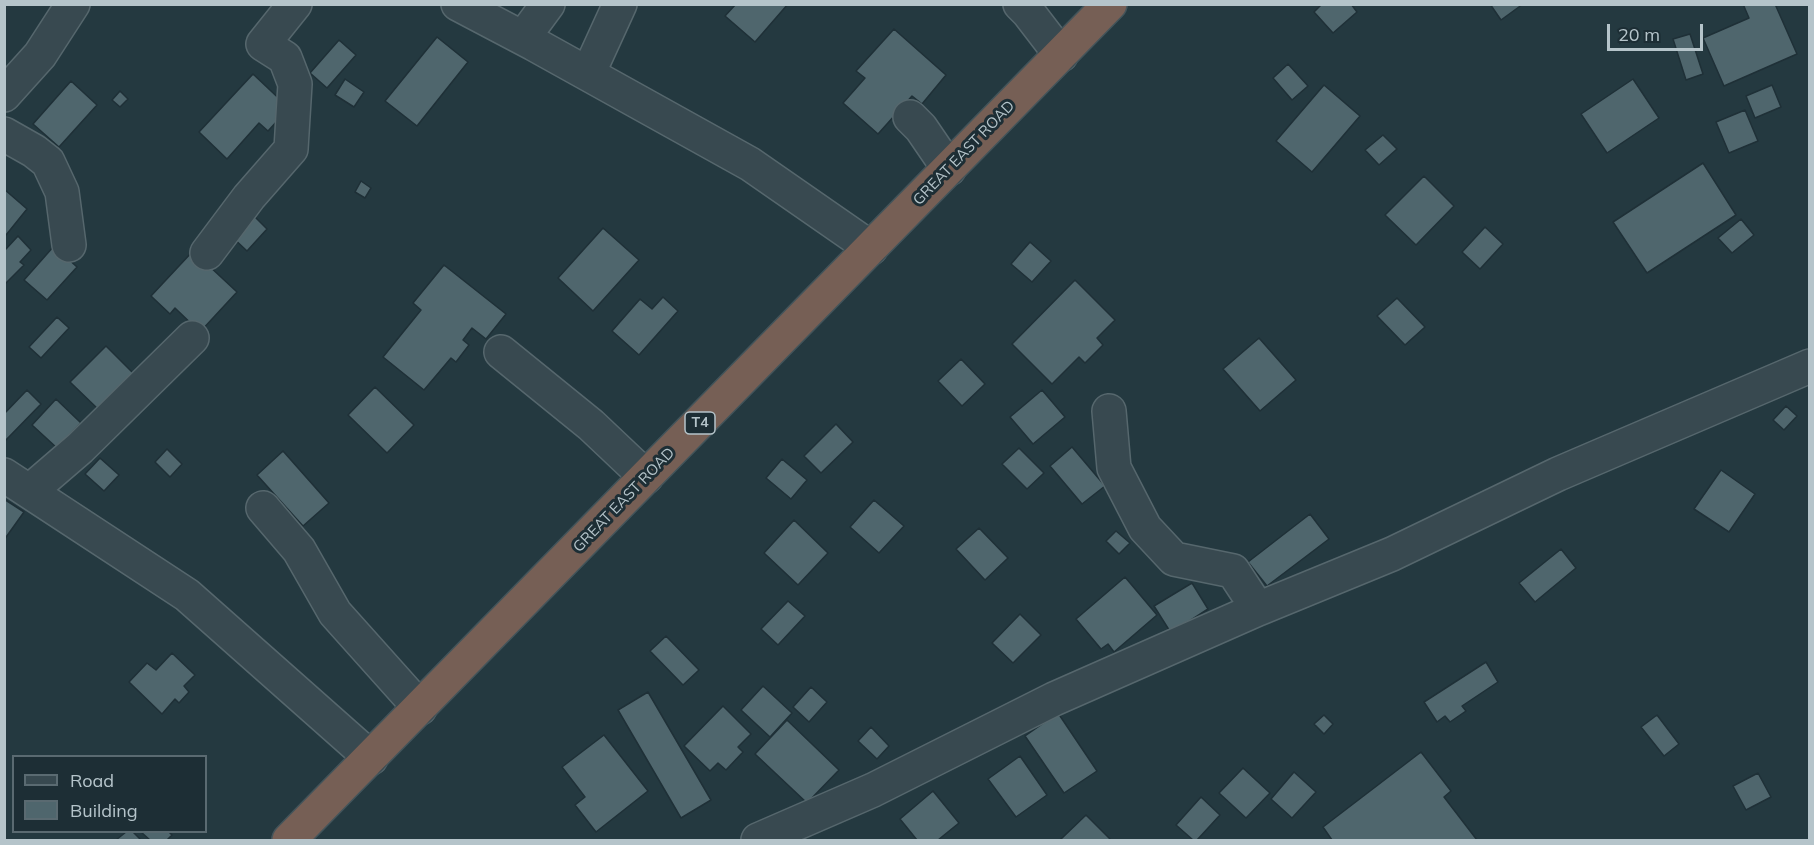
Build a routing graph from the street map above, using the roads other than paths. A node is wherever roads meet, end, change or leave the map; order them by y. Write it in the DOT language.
graph roads {
  1 [pos="73,4"];
  2 [pos="294,4"];
  3 [pos="458,4"];
  4 [pos="548,4"];
  5 [pos="620,4"];
  6 [pos="1020,4"];
  7 [pos="1110,4"];
  8 [pos="523,38"];
  9 [pos="1061,55"];
  10 [pos="588,74"];
  11 [pos="4,95"];
  12 [pos="910,117"];
  13 [pos="4,134"];
  14 [pos="949,169"];
  15 [pos="69,246"];
  16 [pos="871,248"];
  17 [pos="207,253"];
  18 [pos="192,338"];
  19 [pos="501,352"];
  20 [pos="1809,366"];
  21 [pos="1109,411"];
  22 [pos="646,477"];
  23 [pos="17,483"];
  24 [pos="263,508"];
  25 [pos="1258,609"];
  26 [pos="420,708"];
  27 [pos="371,758"];
  28 [pos="289,840"];
  29 [pos="758,840"];
  1 -- 11 [label="street"];
  2 -- 17 [label="street"];
  3 -- 8 [label="street"];
  4 -- 8 [label="street"];
  5 -- 10 [label="street"];
  6 -- 9 [label="street"];
  7 -- 9 [label="highway, GREAT EAST ROAD / T4"];
  8 -- 10 [label="street"];
  9 -- 14 [label="highway, GREAT EAST ROAD / T4"];
  10 -- 16 [label="street"];
  12 -- 14 [label="street"];
  13 -- 15 [label="street"];
  14 -- 16 [label="highway, GREAT EAST ROAD / T4"];
  16 -- 22 [label="highway, GREAT EAST ROAD / T4"];
  18 -- 23 [label="street"];
  19 -- 22 [label="street"];
  20 -- 25 [label="street"];
  21 -- 25 [label="street"];
  22 -- 26 [label="highway, GREAT EAST ROAD / T4"];
  23 -- 27 [label="street"];
  24 -- 26 [label="street"];
  25 -- 29 [label="street"];
  26 -- 27 [label="highway, GREAT EAST ROAD / T4"];
  27 -- 28 [label="highway, GREAT EAST ROAD / T4"];
}
